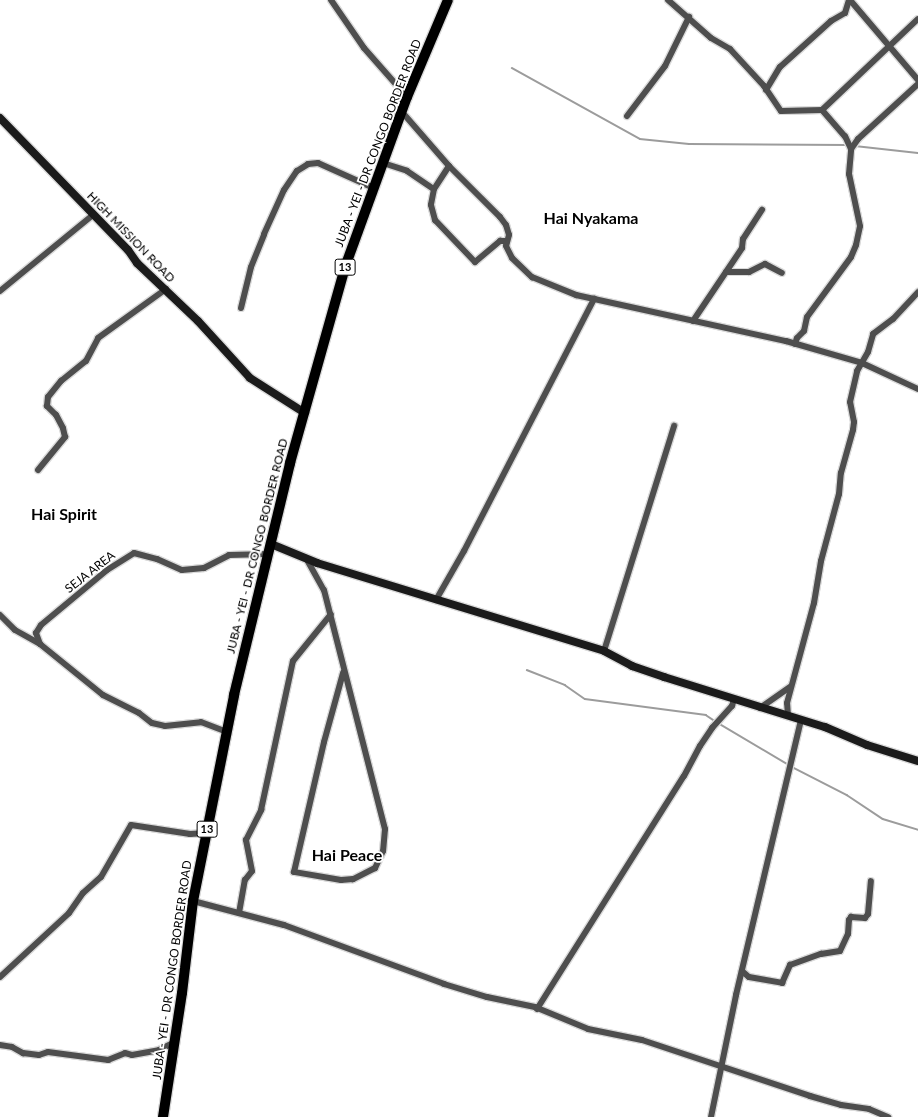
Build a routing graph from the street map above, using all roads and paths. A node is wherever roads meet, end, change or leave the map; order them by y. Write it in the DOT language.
graph roads {
  1 [pos="331,0"];
  2 [pos="448,0"];
  3 [pos="668,0"];
  4 [pos="850,0"];
  5 [pos="689,17"];
  6 [pos="918,19"];
  7 [pos="890,45"];
  8 [pos="918,80"];
  9 [pos="918,84"];
  10 [pos="766,90"];
  11 [pos="407,97"];
  12 [pos="822,110"];
  13 [pos="402,112"];
  14 [pos="627,116"];
  15 [pos="0,118"];
  16 [pos="851,149"];
  17 [pos="383,163"];
  18 [pos="449,166"];
  19 [pos="374,188"];
  20 [pos="434,189"];
  21 [pos="762,210"];
  22 [pos="93,215"];
  23 [pos="507,241"];
  24 [pos="726,272"];
  25 [pos="782,273"];
  26 [pos="166,289"];
  27 [pos="0,292"];
  28 [pos="918,292"];
  29 [pos="594,298"];
  30 [pos="241,308"];
  31 [pos="693,321"];
  32 [pos="795,344"];
  33 [pos="862,363"];
  34 [pos="918,388"];
  35 [pos="305,413"];
  36 [pos="674,426"];
  37 [pos="38,470"];
  38 [pos="270,549"];
  39 [pos="306,558"];
  40 [pos="436,600"];
  41 [pos="331,614"];
  42 [pos="0,615"];
  43 [pos="40,644"];
  44 [pos="604,652"];
  45 [pos="344,673"];
  46 [pos="792,684"];
  47 [pos="734,699"];
  48 [pos="760,708"];
  49 [pos="788,716"];
  50 [pos="801,721"];
  51 [pos="227,732"];
  52 [pos="918,761"];
  53 [pos="207,833"];
  54 [pos="872,881"];
  55 [pos="193,901"];
  56 [pos="239,913"];
  57 [pos="742,971"];
  58 [pos="0,977"];
  59 [pos="537,1009"];
  60 [pos="175,1042"];
  61 [pos="0,1045"];
  62 [pos="722,1066"];
  63 [pos="163,1117"];
  64 [pos="711,1117"];
  65 [pos="888,1117"];
  1 -- 11 [label="street"];
  2 -- 11 [label="main road, JUBA - YEI - DR CONGO BORDER ROAD / 13"];
  3 -- 5 [label="street"];
  4 -- 7 [label="street"];
  4 -- 10 [label="street"];
  5 -- 10 [label="street"];
  5 -- 14 [label="street"];
  6 -- 7 [label="street"];
  7 -- 8 [label="street"];
  7 -- 12 [label="street"];
  9 -- 16 [label="street"];
  10 -- 12 [label="street"];
  11 -- 13 [label="main road, JUBA - YEI - DR CONGO BORDER ROAD / 13"];
  12 -- 16 [label="street"];
  13 -- 17 [label="main road, JUBA - YEI - DR CONGO BORDER ROAD / 13"];
  13 -- 18 [label="street"];
  15 -- 22 [label="street, HIGH MISSION ROAD"];
  16 -- 32 [label="street"];
  17 -- 19 [label="main road, JUBA - YEI - DR CONGO BORDER ROAD / 13"];
  17 -- 20 [label="street"];
  18 -- 20 [label="street"];
  18 -- 23 [label="street"];
  19 -- 30 [label="street"];
  19 -- 35 [label="main road, JUBA - YEI - DR CONGO BORDER ROAD / 13"];
  20 -- 23 [label="street"];
  21 -- 24 [label="street"];
  22 -- 26 [label="street, HIGH MISSION ROAD"];
  22 -- 27 [label="street"];
  23 -- 29 [label="street"];
  24 -- 25 [label="street"];
  24 -- 31 [label="street"];
  26 -- 35 [label="street, HIGH MISSION ROAD"];
  26 -- 37 [label="street"];
  28 -- 33 [label="street"];
  29 -- 31 [label="street"];
  29 -- 40 [label="street"];
  31 -- 32 [label="street"];
  32 -- 33 [label="street"];
  33 -- 34 [label="street"];
  33 -- 46 [label="street"];
  35 -- 38 [label="main road, JUBA - YEI - DR CONGO BORDER ROAD / 13"];
  36 -- 44 [label="street"];
  38 -- 39 [label="street"];
  38 -- 43 [label="street, SEJA AREA"];
  38 -- 51 [label="main road, JUBA - YEI - DR CONGO BORDER ROAD / 13"];
  39 -- 40 [label="street"];
  39 -- 41 [label="street"];
  40 -- 44 [label="street"];
  41 -- 45 [label="street"];
  41 -- 56 [label="street"];
  42 -- 43 [label="street"];
  43 -- 51 [label="street"];
  44 -- 47 [label="street"];
  45 -- 45 [label="street"];
  46 -- 48 [label="street"];
  46 -- 49 [label="street"];
  47 -- 48 [label="street"];
  47 -- 59 [label="street"];
  48 -- 49 [label="street"];
  49 -- 50 [label="street"];
  50 -- 52 [label="street"];
  50 -- 57 [label="street"];
  51 -- 53 [label="main road, JUBA - YEI - DR CONGO BORDER ROAD / 13"];
  53 -- 55 [label="main road, JUBA - YEI - DR CONGO BORDER ROAD / 13"];
  53 -- 58 [label="street"];
  54 -- 57 [label="street"];
  55 -- 56 [label="street"];
  55 -- 60 [label="main road, JUBA - YEI - DR CONGO BORDER ROAD / 13"];
  56 -- 59 [label="street"];
  57 -- 62 [label="street"];
  59 -- 62 [label="street"];
  60 -- 61 [label="street"];
  60 -- 63 [label="main road, JUBA - YEI - DR CONGO BORDER ROAD / 13"];
  62 -- 64 [label="street"];
  62 -- 65 [label="street"];
}
